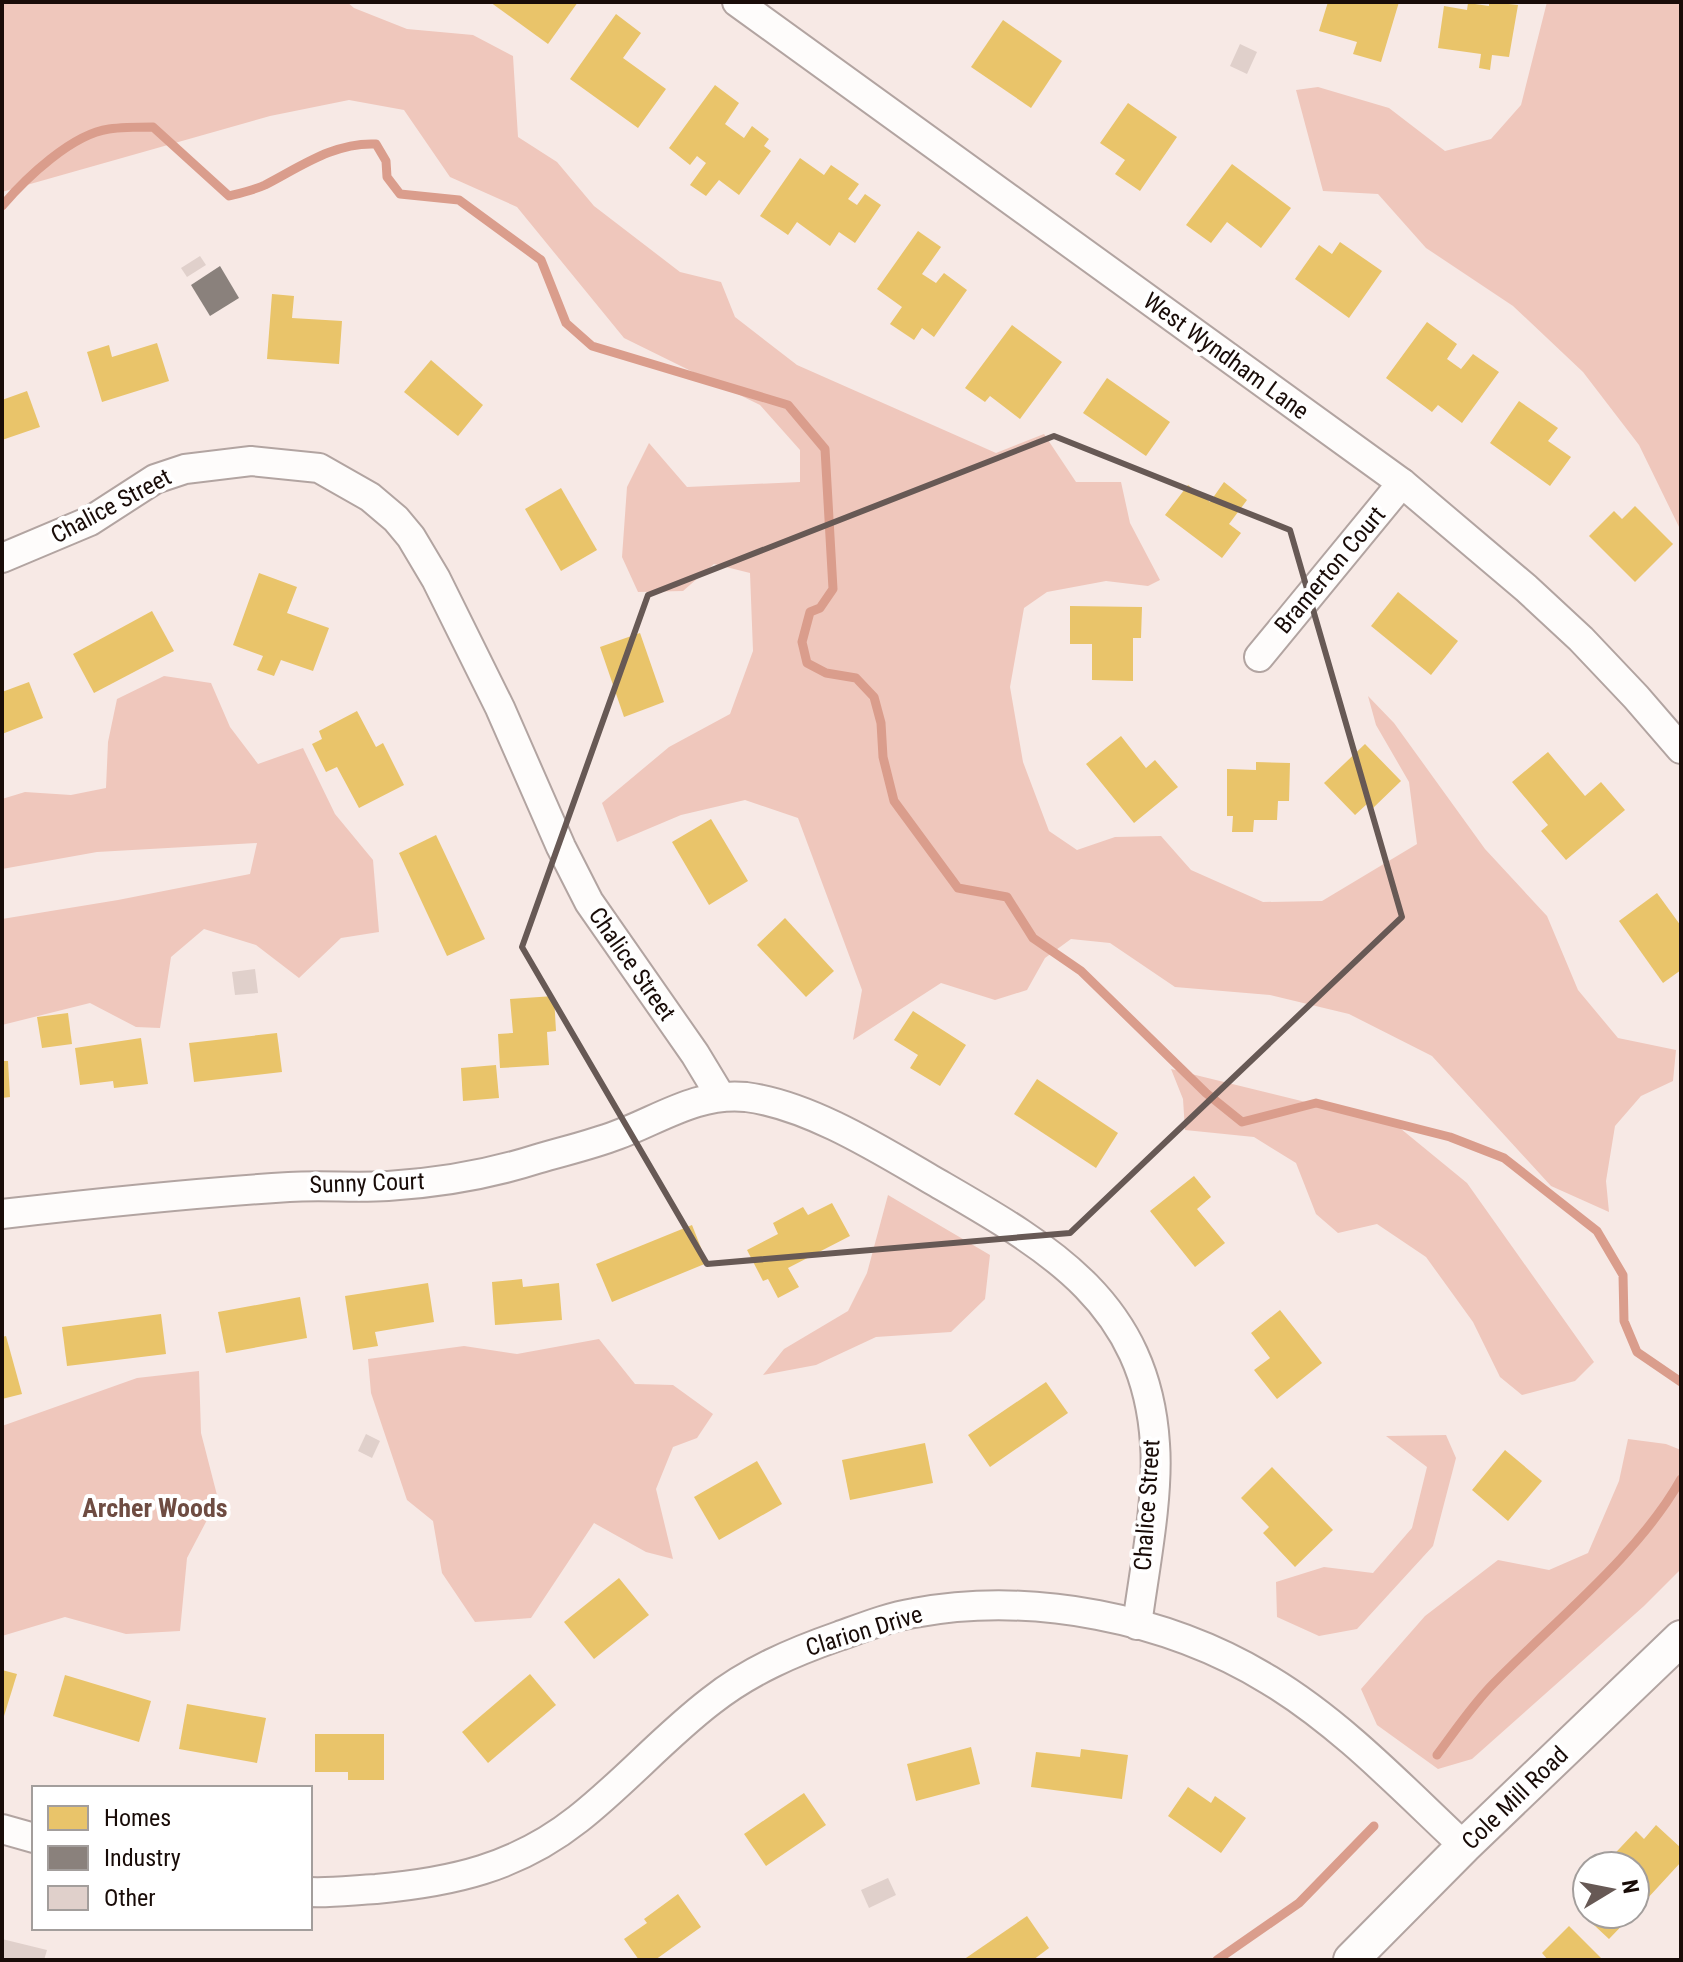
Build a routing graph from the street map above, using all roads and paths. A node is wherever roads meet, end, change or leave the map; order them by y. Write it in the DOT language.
graph roads {
  1 [pos="737,2"];
  2 [pos="1402,483"];
  3 [pos="2,558"];
  4 [pos="1259,657"];
  5 [pos="1681,749"];
  6 [pos="721,1097"];
  7 [pos="2,1214"];
  8 [pos="1137,1625"];
  9 [pos="1681,1638"];
  10 [pos="2,1829"];
  11 [pos="32,1837"];
  12 [pos="1464,1846"];
  13 [pos="312,1892"];
  14 [pos="1351,1960"];
  1 -- 2 [label="street, West Wyndham Lane"];
  2 -- 4 [label="street, Bramerton Court"];
  2 -- 5 [label="street, West Wyndham Lane"];
  3 -- 6 [label="street, Chalice Street"];
  6 -- 7 [label="street, Sunny Court"];
  6 -- 8 [label="street, Chalice Street"];
  8 -- 12 [label="street, Clarion Drive"];
  8 -- 13 [label="street, Clarion Drive"];
  9 -- 12 [label="street, Cole Mill Road"];
  10 -- 11 [label="street"];
  12 -- 14 [label="street, Cole Mill Road"];
}
